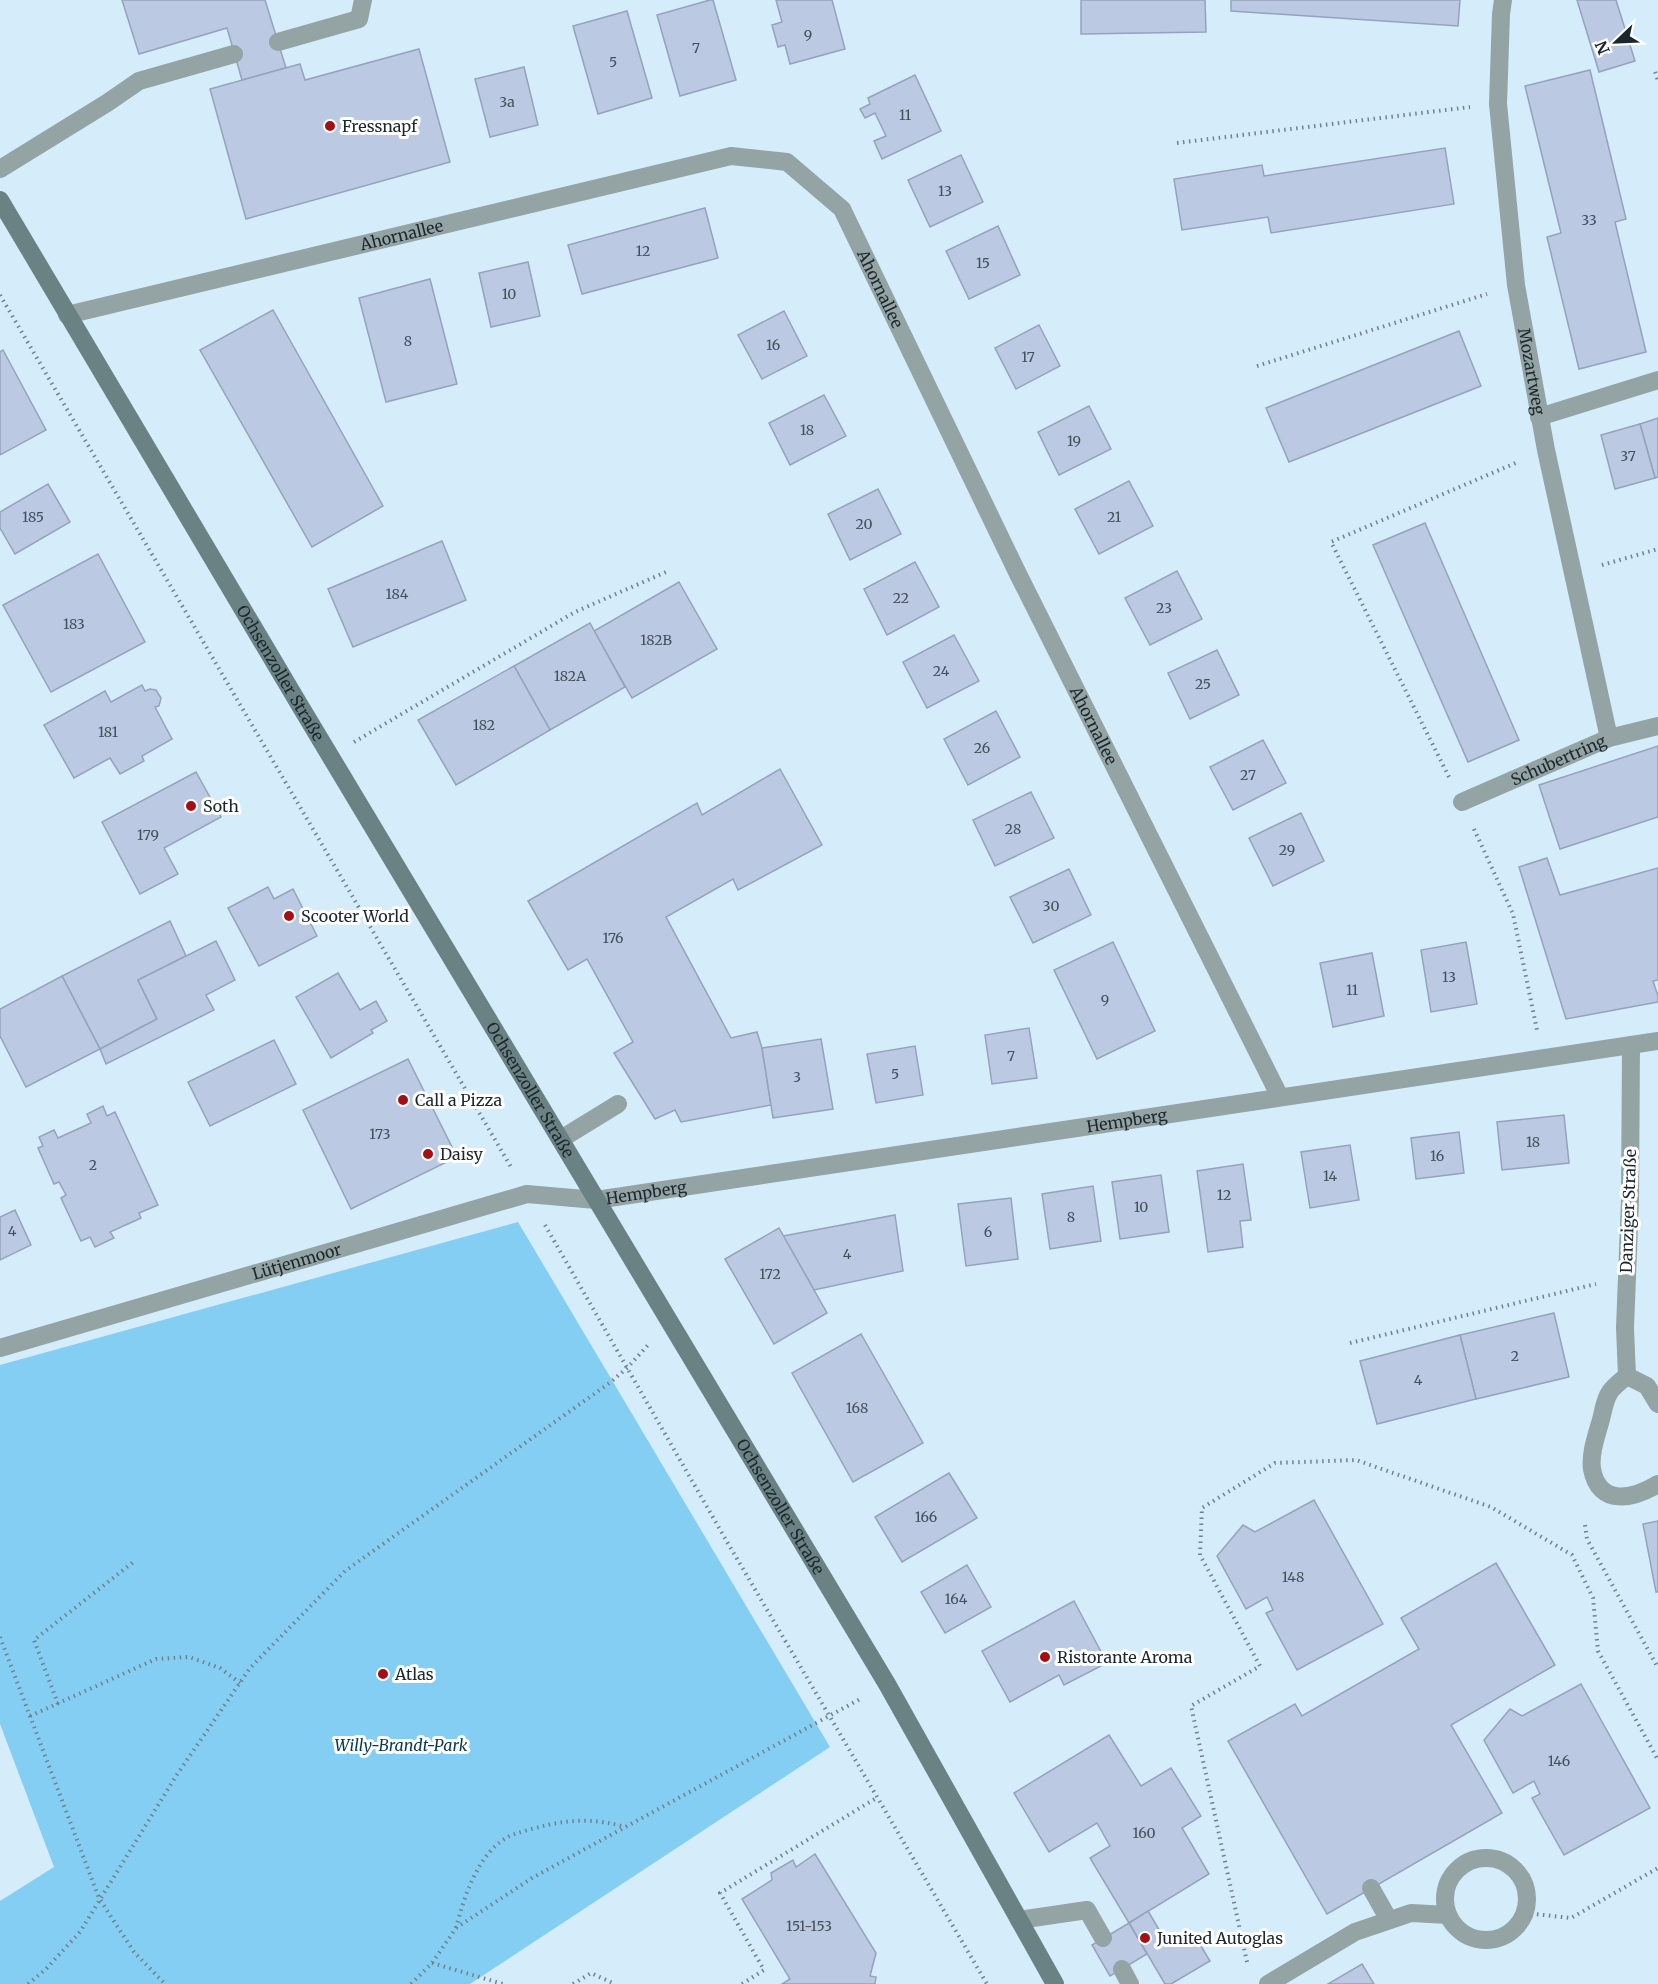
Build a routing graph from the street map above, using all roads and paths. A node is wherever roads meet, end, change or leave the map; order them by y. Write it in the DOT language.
graph roads {
  1 [pos="363,0"];
  2 [pos="1503,0"];
  3 [pos="278,42"];
  4 [pos="234,54"];
  5 [pos="1655,72"];
  6 [pos="1658,81"];
  7 [pos="1498,104"];
  8 [pos="1177,143"];
  9 [pos="0,169"];
  10 [pos="0,200"];
  11 [pos="1516,285"];
  12 [pos="0,295"];
  13 [pos="67,315"];
  14 [pos="1257,366"];
  15 [pos="1658,380"];
  16 [pos="1539,417"];
  17 [pos="1546,450"];
  18 [pos="1658,549"];
  19 [pos="666,572"];
  20 [pos="1572,573"];
  21 [pos="1658,726"];
  22 [pos="1609,738"];
  23 [pos="330,756"];
  24 [pos="1462,802"];
  25 [pos="1658,1041"];
  26 [pos="1631,1045"];
  27 [pos="1543,1057"];
  28 [pos="1280,1097"];
  29 [pos="618,1104"];
  30 [pos="561,1139"];
  31 [pos="527,1194"];
  32 [pos="596,1200"];
  33 [pos="1626,1277"];
  34 [pos="1350,1343"];
  35 [pos="0,1348"];
  36 [pos="628,1367"];
  37 [pos="1626,1376"];
  38 [pos="1658,1404"];
  39 [pos="1658,1484"];
  40 [pos="1585,1525"];
  41 [pos="136,1560"];
  42 [pos="0,1637"];
  43 [pos="1658,1668"];
  44 [pos="240,1683"];
  45 [pos="887,1684"];
  46 [pos="58,1704"];
  47 [pos="30,1716"];
  48 [pos="831,1717"];
  49 [pos="1658,1760"];
  50 [pos="878,1797"];
  51 [pos="626,1827"];
  52 [pos="1658,1868"];
  53 [pos="1371,1888"];
  54 [pos="99,1898"];
  55 [pos="1525,1913"];
  56 [pos="1448,1915"];
  57 [pos="1019,1920"];
  58 [pos="1389,1920"];
  59 [pos="456,1928"];
  60 [pos="1103,1938"];
  61 [pos="432,1964"];
  62 [pos="1250,1972"];
  63 [pos="28,1984"];
  64 [pos="165,1984"];
  65 [pos="411,1984"];
  66 [pos="503,1984"];
  67 [pos="573,1984"];
  68 [pos="615,1984"];
  69 [pos="742,1984"];
  70 [pos="987,1984"];
  71 [pos="1055,1984"];
  72 [pos="1268,1984"];
  1 -- 3 [label="street"];
  2 -- 7 [label="street, Mozartweg"];
  4 -- 9 [label="street"];
  5 -- 6 [label="path"];
  7 -- 8 [label="path"];
  7 -- 11 [label="street, Mozartweg"];
  10 -- 13 [label="main road, Ochsenzoller Straße"];
  11 -- 14 [label="path"];
  11 -- 16 [label="street, Mozartweg"];
  12 -- 31 [label="path"];
  13 -- 23 [label="main road, Ochsenzoller Straße"];
  13 -- 28 [label="street, Ahornallee"];
  15 -- 16 [label="street"];
  16 -- 17 [label="street, Mozartweg"];
  17 -- 20 [label="street, Mozartweg"];
  17 -- 24 [label="path"];
  18 -- 20 [label="path"];
  19 -- 23 [label="path"];
  20 -- 22 [label="street, Mozartweg"];
  21 -- 22 [label="street, Schubertring"];
  22 -- 24 [label="street, Schubertring"];
  23 -- 30 [label="main road, Ochsenzoller Straße"];
  24 -- 27 [label="path"];
  25 -- 26 [label="street, Hempberg"];
  26 -- 27 [label="street, Hempberg"];
  26 -- 33 [label="street, Danziger Straße"];
  27 -- 28 [label="street, Hempberg"];
  28 -- 32 [label="street, Hempberg"];
  29 -- 30 [label="street"];
  30 -- 32 [label="main road, Ochsenzoller Straße"];
  31 -- 32 [label="street, Lütjenmoor"];
  31 -- 35 [label="street, Lütjenmoor"];
  31 -- 36 [label="path"];
  32 -- 45 [label="main road, Ochsenzoller Straße"];
  33 -- 34 [label="path"];
  33 -- 37 [label="street, Danziger Straße"];
  36 -- 44 [label="path"];
  36 -- 48 [label="path"];
  37 -- 38 [label="street"];
  37 -- 39 [label="street"];
  40 -- 43 [label="path"];
  41 -- 46 [label="path"];
  42 -- 47 [label="path"];
  44 -- 46 [label="path"];
  44 -- 54 [label="path"];
  45 -- 48 [label="path"];
  45 -- 57 [label="main road, Ochsenzoller Straße"];
  46 -- 47 [label="path"];
  47 -- 54 [label="path"];
  48 -- 50 [label="path"];
  48 -- 51 [label="path"];
  49 -- 62 [label="path"];
  50 -- 69 [label="path"];
  50 -- 70 [label="path"];
  51 -- 59 [label="path"];
  51 -- 59 [label="path"];
  52 -- 55 [label="path"];
  53 -- 58 [label="street"];
  54 -- 63 [label="path"];
  54 -- 64 [label="path"];
  55 -- 56 [label="street"];
  55 -- 56 [label="street"];
  56 -- 58 [label="street"];
  57 -- 60 [label="street"];
  57 -- 71 [label="main road, Ochsenzoller Straße"];
  58 -- 72 [label="street"];
  59 -- 61 [label="path"];
  61 -- 65 [label="path"];
  61 -- 66 [label="path"];
  67 -- 68 [label="path"];
}
